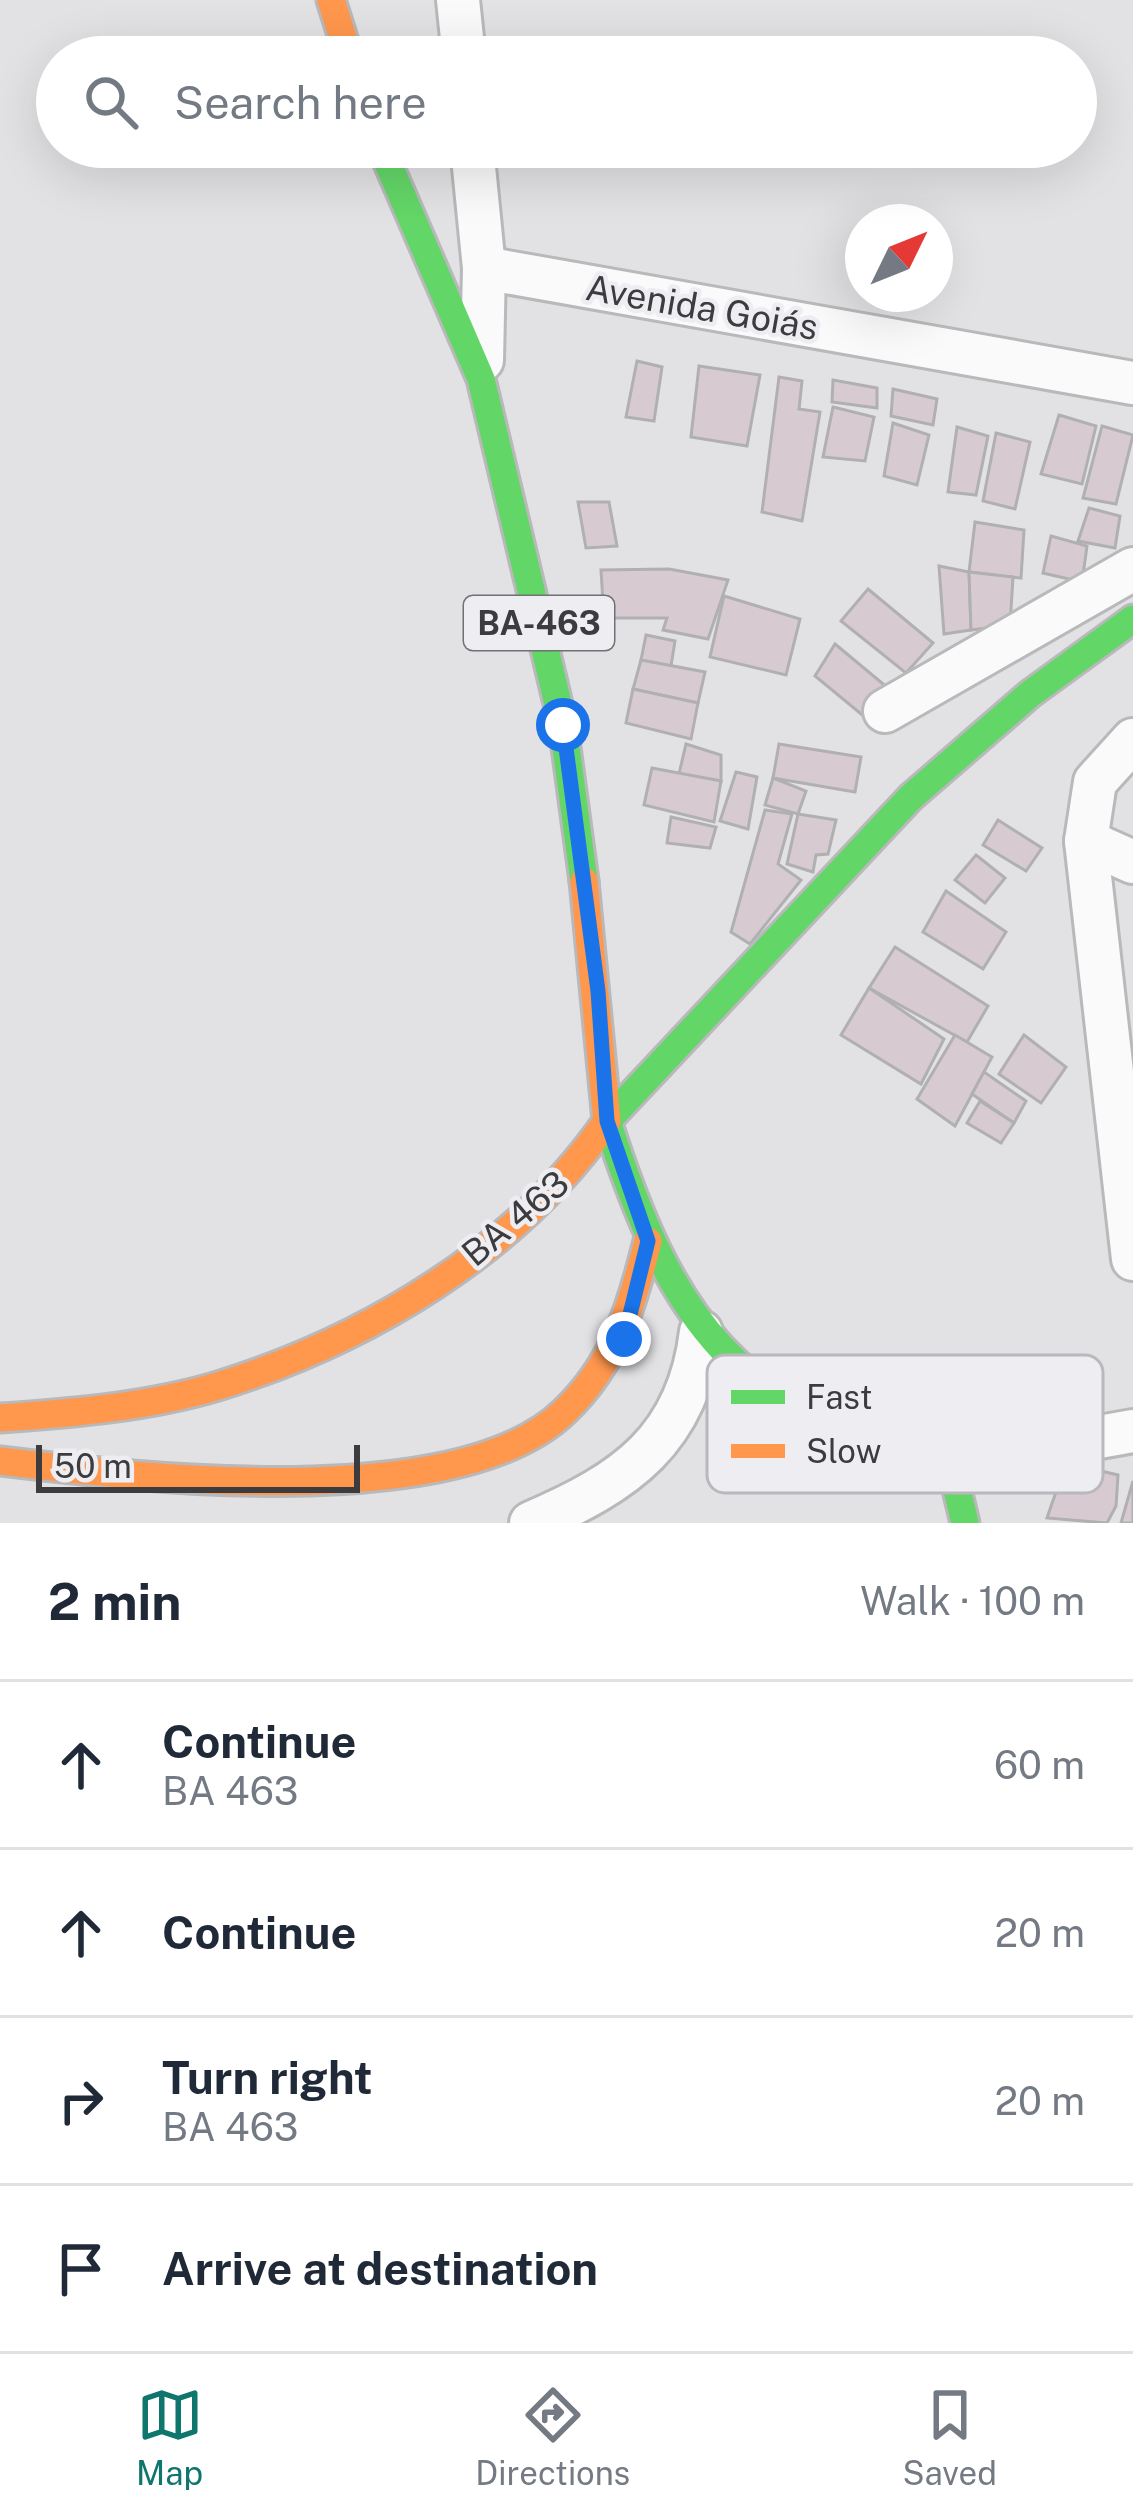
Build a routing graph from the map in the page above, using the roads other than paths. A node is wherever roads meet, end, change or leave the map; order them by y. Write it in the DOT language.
graph roads {
  1 [pos="331,0"];
  2 [pos="458,0"];
  3 [pos="342,36"];
  4 [pos="462,36"];
  5 [pos="390,168"];
  6 [pos="474,168"];
  7 [pos="484,268"];
  8 [pos="482,379"];
  9 [pos="1133,383"];
  10 [pos="1133,569"];
  11 [pos="1133,619"];
  12 [pos="885,711"];
  13 [pos="1133,740"];
  14 [pos="1086,841"];
  15 [pos="1133,862"];
  16 [pos="607,1121"];
  17 [pos="648,1241"];
  18 [pos="1133,1258"];
  19 [pos="701,1332"];
  20 [pos="726,1355"];
  21 [pos="0,1418"];
  22 [pos="1133,1431"];
  23 [pos="1103,1436"];
  24 [pos="0,1462"];
  25 [pos="957,1493"];
  26 [pos="531,1523"];
  27 [pos="964,1523"];
  1 -- 3 [label="main road"];
  2 -- 4 [label="street"];
  5 -- 8 [label="main road, BA-463"];
  6 -- 7 [label="street"];
  7 -- 8 [label="street"];
  7 -- 9 [label="street, Avenida Goiás"];
  8 -- 16 [label="main road, BA-463"];
  10 -- 12 [label="street"];
  11 -- 16 [label="main road, BA 463"];
  13 -- 14 [label="street"];
  14 -- 15 [label="street"];
  14 -- 18 [label="street"];
  16 -- 17 [label="main road"];
  16 -- 21 [label="main road, BA 463"];
  17 -- 19 [label="main road"];
  17 -- 24 [label="main road"];
  19 -- 20 [label="main road"];
  19 -- 26 [label="street"];
  22 -- 23 [label="street"];
  25 -- 27 [label="main road"];
}
